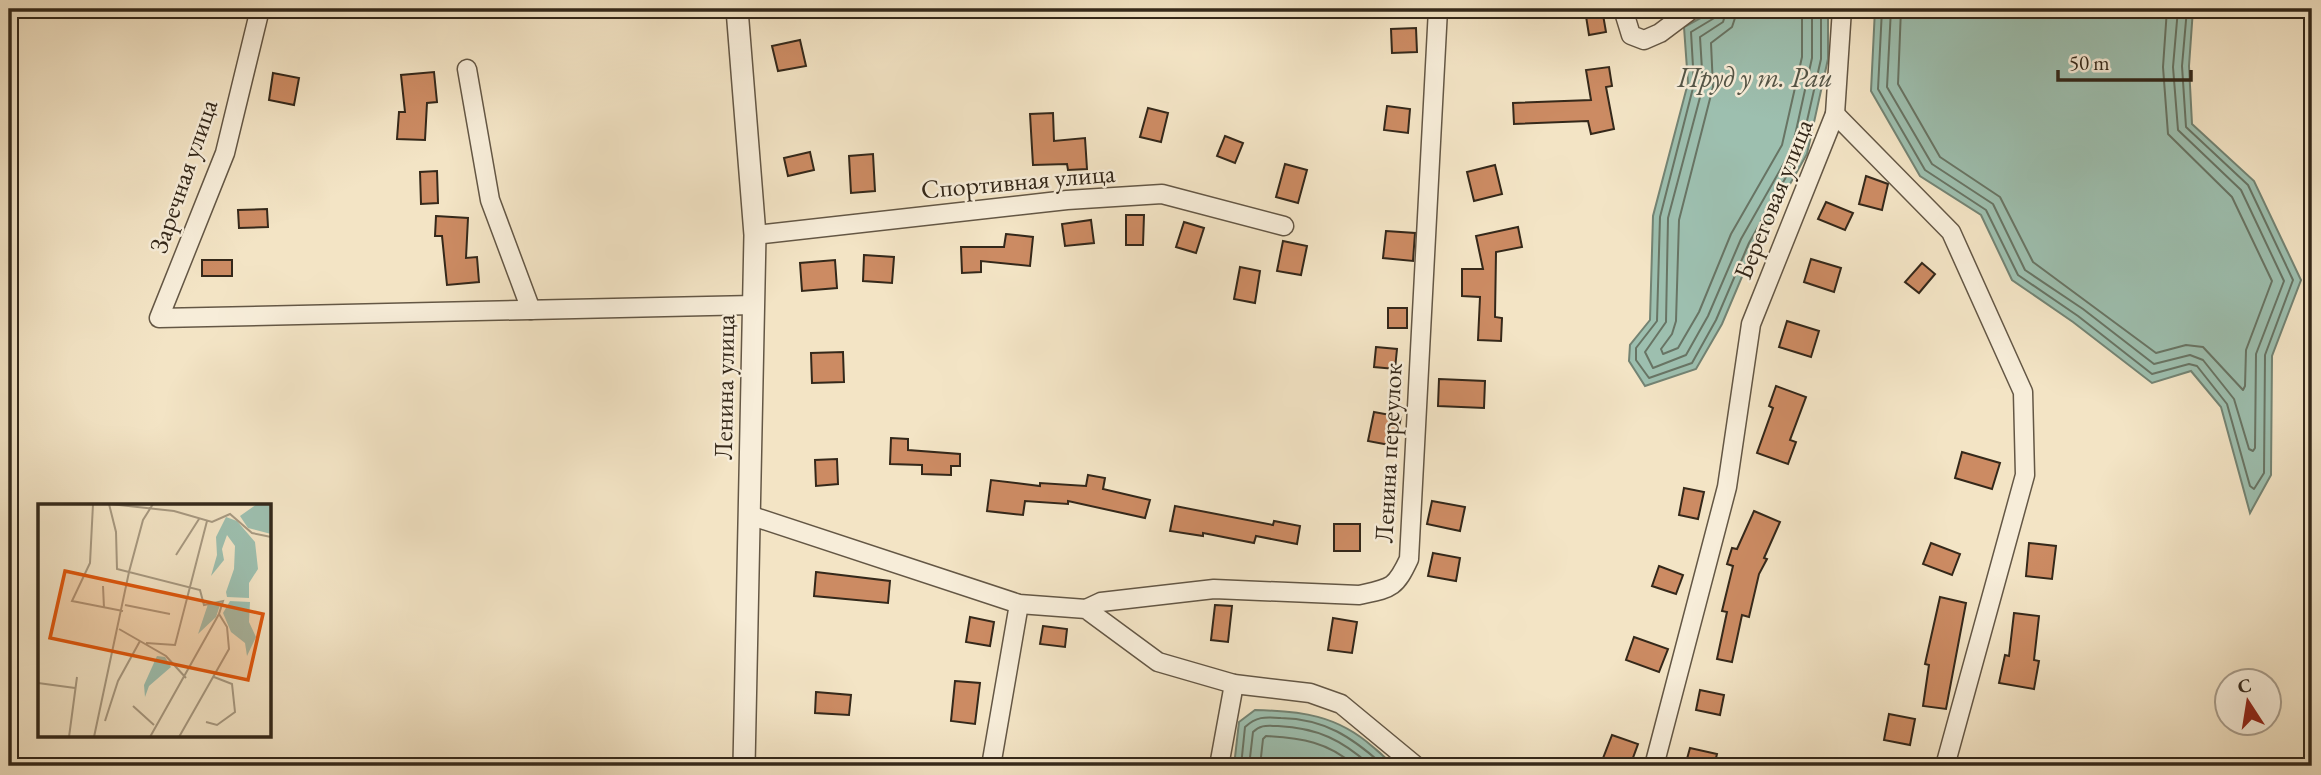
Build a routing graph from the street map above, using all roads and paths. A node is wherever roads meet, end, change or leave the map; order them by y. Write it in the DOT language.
graph roads {
  1 [pos="260,9"];
  2 [pos="737,9"];
  3 [pos="1438,9"];
  4 [pos="1623,9"];
  5 [pos="1692,9"];
  6 [pos="1842,9"];
  7 [pos="467,69"];
  8 [pos="1835,114"];
  9 [pos="1283,226"];
  10 [pos="755,235"];
  11 [pos="754,305"];
  12 [pos="531,310"];
  13 [pos="749,515"];
  14 [pos="1019,604"];
  15 [pos="1086,610"];
  16 [pos="1234,684"];
  17 [pos="744,766"];
  18 [pos="991,766"];
  19 [pos="1219,766"];
  20 [pos="1416,766"];
  21 [pos="1654,766"];
  22 [pos="1945,766"];
  1 -- 12 [label="street, Заречная улица"];
  2 -- 10 [label="street, Ленина улица"];
  3 -- 15 [label="street, Ленина переулок"];
  4 -- 5 [label="street"];
  6 -- 8 [label="street"];
  7 -- 12 [label="street"];
  8 -- 21 [label="street, Береговая улица"];
  8 -- 22 [label="street, Береговая улица"];
  9 -- 10 [label="street, Спортивная улица"];
  10 -- 11 [label="street, Ленина улица"];
  11 -- 12 [label="street"];
  11 -- 13 [label="street, Ленина улица"];
  13 -- 14 [label="street"];
  13 -- 17 [label="street, Ленина улица"];
  14 -- 15 [label="street"];
  14 -- 18 [label="street"];
  15 -- 16 [label="street"];
  16 -- 19 [label="street"];
  16 -- 20 [label="street"];
}
